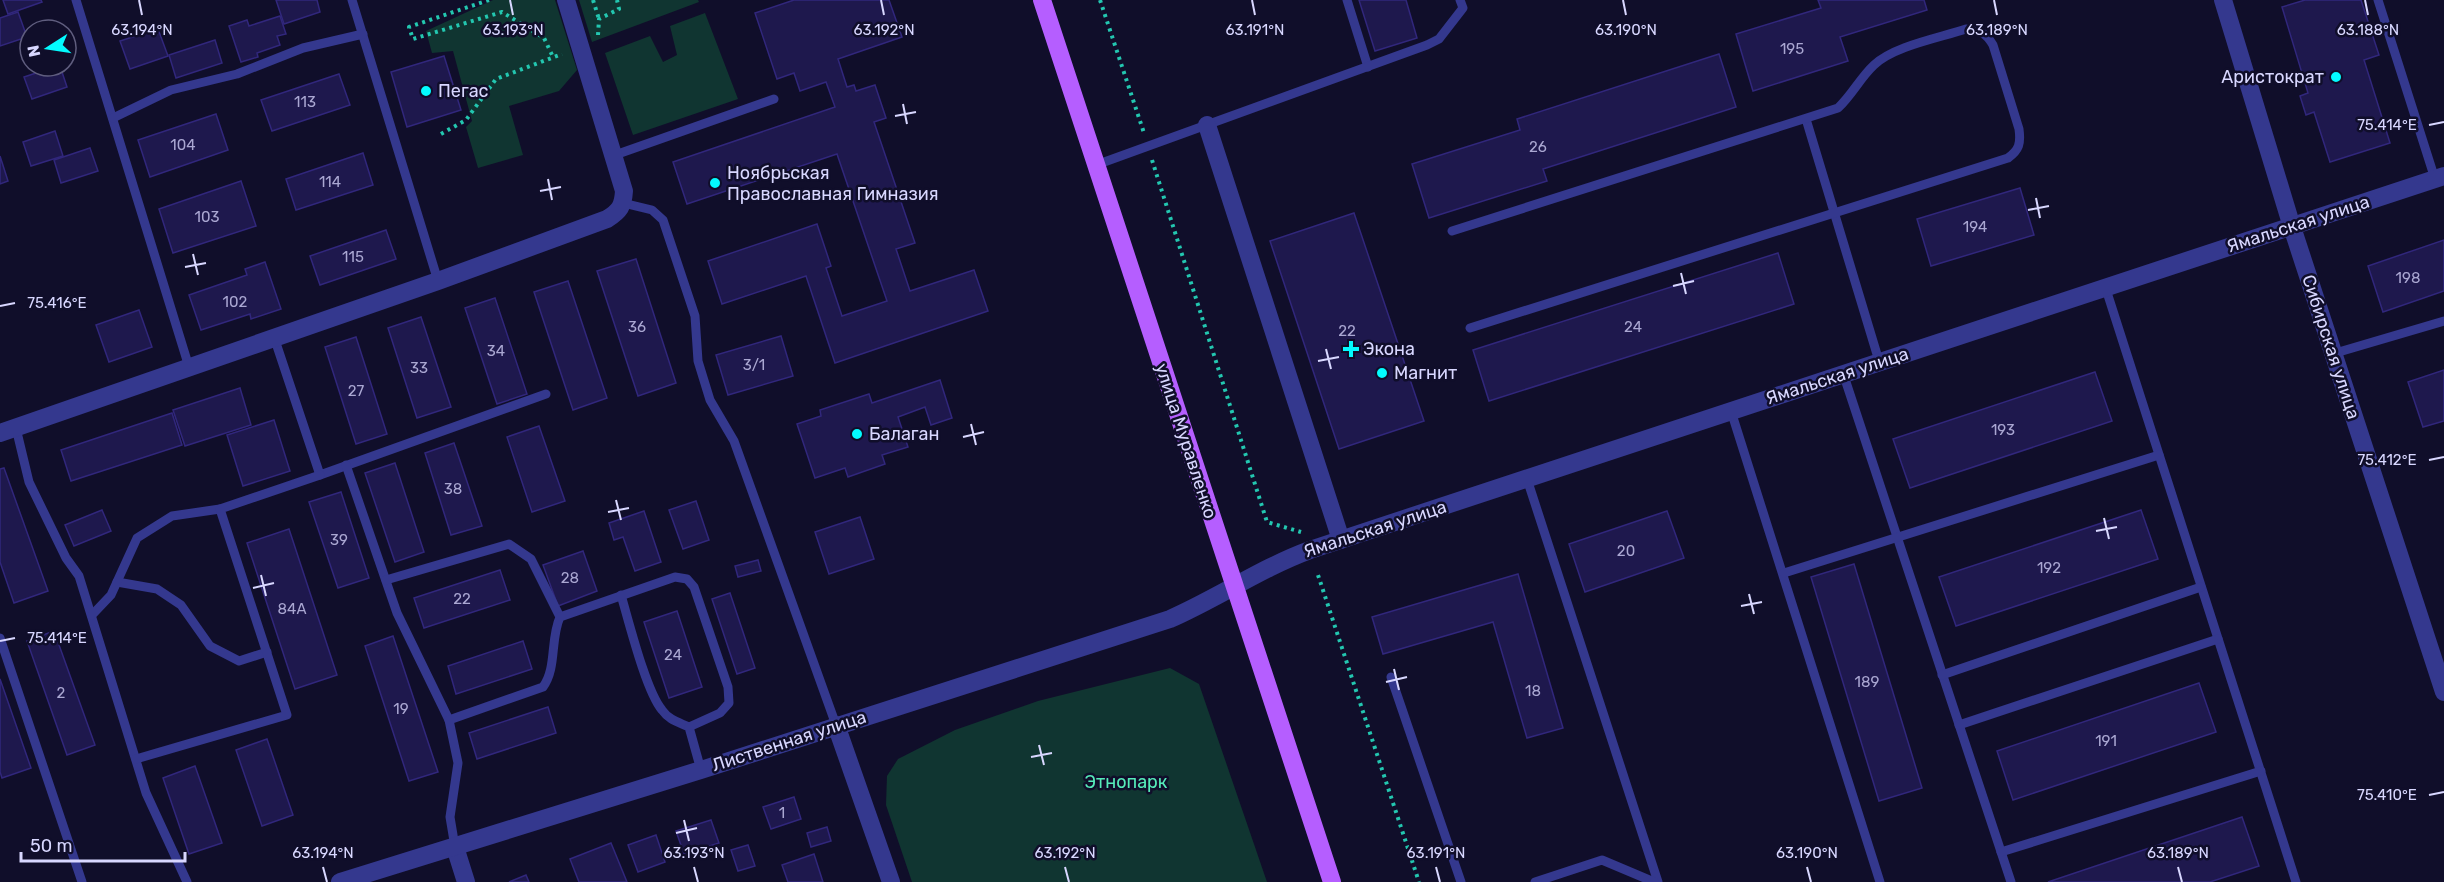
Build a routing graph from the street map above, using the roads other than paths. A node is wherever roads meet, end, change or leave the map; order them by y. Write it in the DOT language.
graph roads {
  1 [pos="76,0"];
  2 [pos="352,0"];
  3 [pos="566,0"];
  4 [pos="1042,0"];
  5 [pos="1347,0"];
  6 [pos="1460,0"];
  7 [pos="2223,0"];
  8 [pos="2378,0"];
  9 [pos="363,34"];
  10 [pos="1368,67"];
  11 [pos="774,99"];
  12 [pos="113,118"];
  13 [pos="1806,119"];
  14 [pos="1207,125"];
  15 [pos="615,155"];
  16 [pos="1096,165"];
  17 [pos="2439,177"];
  18 [pos="623,203"];
  19 [pos="1835,212"];
  20 [pos="2292,227"];
  21 [pos="1452,231"];
  22 [pos="438,281"];
  23 [pos="2105,286"];
  24 [pos="2444,321"];
  25 [pos="1470,327"];
  26 [pos="274,338"];
  27 [pos="2332,354"];
  28 [pos="1880,361"];
  29 [pos="189,367"];
  30 [pos="1843,374"];
  31 [pos="546,394"];
  32 [pos="1731,411"];
  33 [pos="8,431"];
  34 [pos="2159,455"];
  35 [pos="346,465"];
  36 [pos="320,475"];
  37 [pos="1527,478"];
  38 [pos="220,509"];
  39 [pos="1897,538"];
  40 [pos="1341,540"];
  41 [pos="1784,573"];
  42 [pos="386,580"];
  43 [pos="117,582"];
  44 [pos="1233,586"];
  45 [pos="2202,587"];
  46 [pos="621,595"];
  47 [pos="92,615"];
  48 [pos="560,617"];
  49 [pos="0,638"];
  50 [pos="2218,639"];
  51 [pos="267,652"];
  52 [pos="1942,675"];
  53 [pos="1391,677"];
  54 [pos="2444,692"];
  55 [pos="449,720"];
  56 [pos="836,725"];
  57 [pos="1959,725"];
  58 [pos="689,727"];
  59 [pos="136,759"];
  60 [pos="701,770"];
  61 [pos="2261,771"];
  62 [pos="454,847"];
  63 [pos="2001,852"];
  64 [pos="82,882"];
  65 [pos="187,882"];
  66 [pos="340,882"];
  67 [pos="466,882"];
  68 [pos="891,882"];
  69 [pos="1332,882"];
  70 [pos="1461,882"];
  71 [pos="1535,882"];
  72 [pos="1654,882"];
  73 [pos="1658,882"];
  74 [pos="1880,882"];
  75 [pos="2011,882"];
  76 [pos="2296,882"];
  1 -- 12 [label="lane"];
  2 -- 9 [label="lane"];
  3 -- 15 [label="street"];
  4 -- 16 [label="main road, улица Муравленко"];
  5 -- 10 [label="lane"];
  6 -- 10 [label="lane"];
  7 -- 20 [label="street, Сибирская улица"];
  8 -- 17 [label="lane"];
  9 -- 12 [label="lane"];
  9 -- 22 [label="lane"];
  10 -- 14 [label="lane"];
  11 -- 15 [label="lane"];
  12 -- 29 [label="lane"];
  13 -- 19 [label="lane"];
  13 -- 19 [label="lane"];
  13 -- 21 [label="lane"];
  14 -- 16 [label="lane"];
  14 -- 40 [label="street"];
  15 -- 18 [label="street"];
  16 -- 44 [label="main road, улица Муравленко"];
  17 -- 20 [label="street, Ямальская улица"];
  18 -- 22 [label="street"];
  18 -- 56 [label="lane"];
  19 -- 25 [label="lane"];
  19 -- 28 [label="lane"];
  20 -- 23 [label="street, Ямальская улица"];
  20 -- 27 [label="street, Сибирская улица"];
  22 -- 26 [label="street"];
  23 -- 28 [label="street, Ямальская улица"];
  23 -- 34 [label="lane"];
  24 -- 27 [label="lane"];
  26 -- 29 [label="street"];
  26 -- 36 [label="lane"];
  27 -- 54 [label="street, Сибирская улица"];
  28 -- 30 [label="street, Ямальская улица"];
  29 -- 33 [label="street"];
  30 -- 32 [label="street, Ямальская улица"];
  30 -- 39 [label="lane"];
  31 -- 35 [label="lane"];
  32 -- 37 [label="street, Ямальская улица"];
  32 -- 41 [label="lane"];
  33 -- 47 [label="lane"];
  34 -- 39 [label="lane"];
  34 -- 45 [label="lane"];
  35 -- 36 [label="lane"];
  35 -- 42 [label="lane"];
  36 -- 38 [label="lane"];
  37 -- 40 [label="street, Ямальская улица"];
  37 -- 73 [label="lane"];
  38 -- 43 [label="lane"];
  38 -- 51 [label="lane"];
  39 -- 41 [label="lane"];
  39 -- 52 [label="lane"];
  40 -- 44 [label="street, Ямальская улица"];
  41 -- 74 [label="lane"];
  42 -- 48 [label="lane"];
  42 -- 55 [label="lane"];
  43 -- 47 [label="lane"];
  43 -- 51 [label="lane"];
  44 -- 56 [label="street, Лиственная улица"];
  44 -- 69 [label="main road, улица Муравленко"];
  45 -- 50 [label="lane"];
  45 -- 52 [label="lane"];
  46 -- 48 [label="lane"];
  46 -- 58 [label="lane"];
  46 -- 58 [label="lane"];
  47 -- 59 [label="lane"];
  48 -- 55 [label="lane"];
  49 -- 64 [label="lane"];
  50 -- 57 [label="lane"];
  50 -- 61 [label="lane"];
  51 -- 59 [label="lane"];
  52 -- 57 [label="lane"];
  53 -- 70 [label="lane"];
  55 -- 62 [label="lane"];
  56 -- 60 [label="street, Лиственная улица"];
  56 -- 68 [label="street"];
  57 -- 63 [label="lane"];
  58 -- 60 [label="lane"];
  59 -- 65 [label="lane"];
  60 -- 62 [label="street, Лиственная улица"];
  61 -- 63 [label="lane"];
  61 -- 76 [label="lane"];
  62 -- 66 [label="street, Лиственная улица"];
  62 -- 67 [label="street"];
  63 -- 75 [label="lane"];
  71 -- 72 [label="lane"];
}
